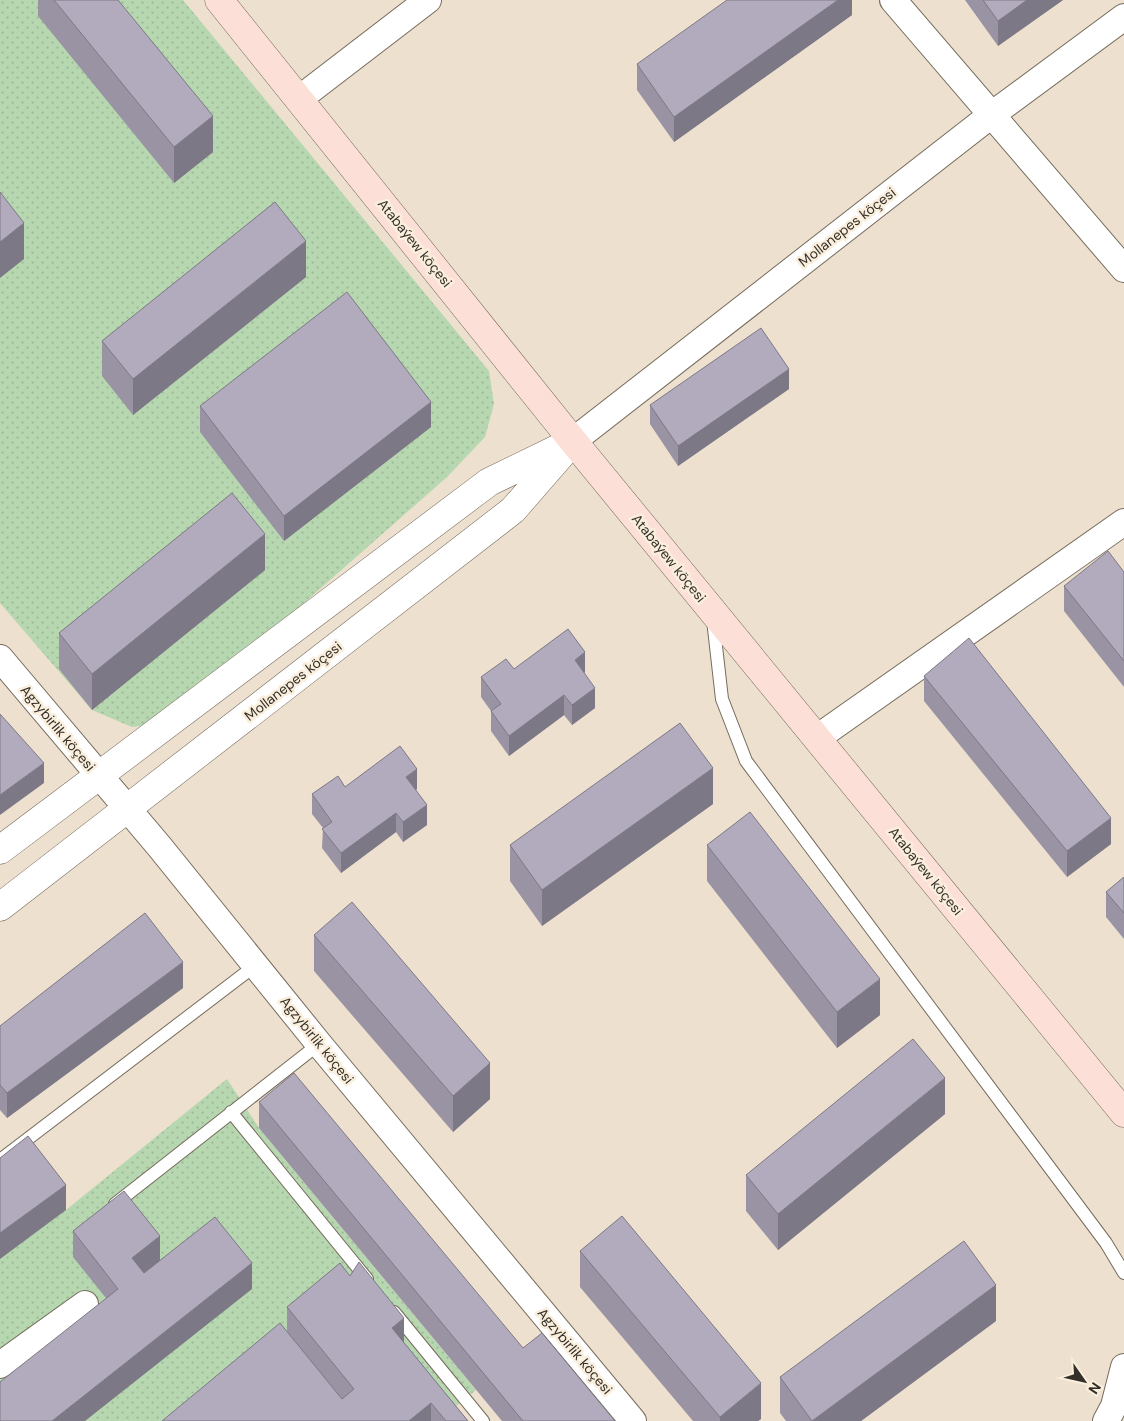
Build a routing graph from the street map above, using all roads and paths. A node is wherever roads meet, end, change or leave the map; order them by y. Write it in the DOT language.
graph roads {
  1 [pos="219,0"];
  2 [pos="428,0"];
  3 [pos="893,0"];
  4 [pos="1124,17"];
  5 [pos="299,99"];
  6 [pos="990,116"];
  7 [pos="1124,270"];
  8 [pos="573,441"];
  9 [pos="1124,522"];
  10 [pos="712,611"];
  11 [pos="0,658"];
  12 [pos="817,738"];
  13 [pos="98,775"];
  14 [pos="128,810"];
  15 [pos="0,850"];
  16 [pos="0,907"];
  17 [pos="256,965"];
  18 [pos="319,1044"];
  19 [pos="231,1112"];
  20 [pos="1124,1112"];
  21 [pos="1,1156"];
  22 [pos="107,1211"];
  23 [pos="1124,1273"];
  24 [pos="376,1290"];
  25 [pos="85,1304"];
  26 [pos="389,1305"];
  27 [pos="0,1365"];
  28 [pos="1124,1367"];
  29 [pos="483,1421"];
  30 [pos="633,1421"];
  31 [pos="1106,1421"];
  1 -- 5 [label="main road, Atabaýew köçesi"];
  2 -- 5 [label="street"];
  3 -- 6 [label="street"];
  4 -- 6 [label="street, Mollanepes köçesi"];
  5 -- 8 [label="main road, Atabaýew köçesi"];
  6 -- 7 [label="street"];
  6 -- 8 [label="street, Mollanepes köçesi"];
  8 -- 10 [label="main road, Atabaýew köçesi"];
  8 -- 13 [label="street, Mollanepes köçesi"];
  8 -- 14 [label="street, Mollanepes köçesi"];
  9 -- 12 [label="street"];
  10 -- 12 [label="main road, Atabaýew köçesi"];
  10 -- 23 [label="lane"];
  11 -- 13 [label="street, Agzybirlik köçesi"];
  12 -- 20 [label="main road, Atabaýew köçesi"];
  13 -- 14 [label="street, Agzybirlik köçesi"];
  13 -- 15 [label="street, Mollanepes köçesi"];
  14 -- 16 [label="street, Mollanepes köçesi"];
  14 -- 17 [label="street, Agzybirlik köçesi"];
  17 -- 18 [label="street, Agzybirlik köçesi"];
  17 -- 21 [label="lane"];
  18 -- 19 [label="lane"];
  18 -- 30 [label="street, Agzybirlik köçesi"];
  19 -- 22 [label="lane"];
  19 -- 24 [label="lane"];
  25 -- 27 [label="street"];
  26 -- 29 [label="lane"];
  28 -- 31 [label="street"];
}
